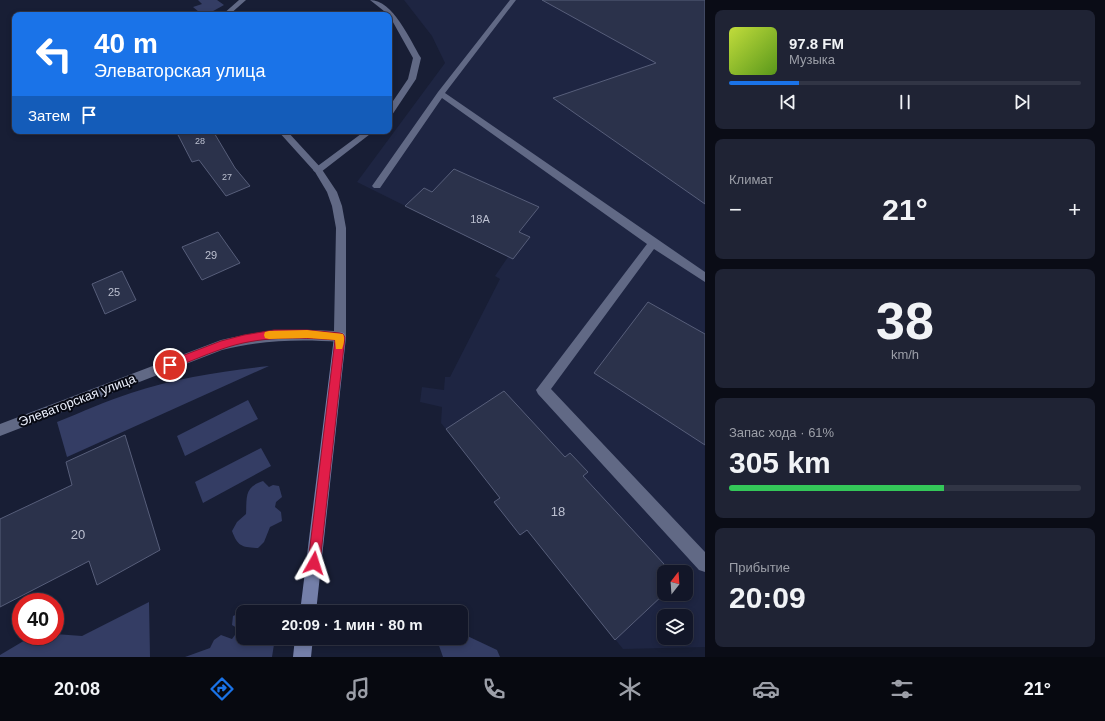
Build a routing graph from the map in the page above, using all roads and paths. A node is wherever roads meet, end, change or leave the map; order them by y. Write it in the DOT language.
graph roads {
  1 [pos="243,0"];
  2 [pos="373,0"];
  3 [pos="513,0"];
  4 [pos="229,12"];
  5 [pos="389,12"];
  6 [pos="392,17"];
  7 [pos="441,94"];
  8 [pos="392,109"];
  9 [pos="285,134"];
  10 [pos="366,134"];
  11 [pos="318,170"];
  12 [pos="377,186"];
  13 [pos="653,243"];
  14 [pos="705,278"];
  15 [pos="340,337"];
  16 [pos="0,430"];
  17 [pos="705,564"];
  18 [pos="309,605"];
  19 [pos="303,645"];
  20 [pos="302,657"];
  1 -- 4 [label="street"];
  2 -- 5 [label="street"];
  3 -- 7 [label="street"];
  6 -- 8 [label="street"];
  7 -- 12 [label="street"];
  7 -- 13 [label="street"];
  9 -- 11 [label="street"];
  10 -- 11 [label="street"];
  11 -- 15 [label="street"];
  13 -- 14 [label="street"];
  13 -- 17 [label="street"];
  15 -- 16 [label="street, Элеваторская улица"];
  15 -- 18 [label="street"];
  19 -- 20 [label="street"];
}
